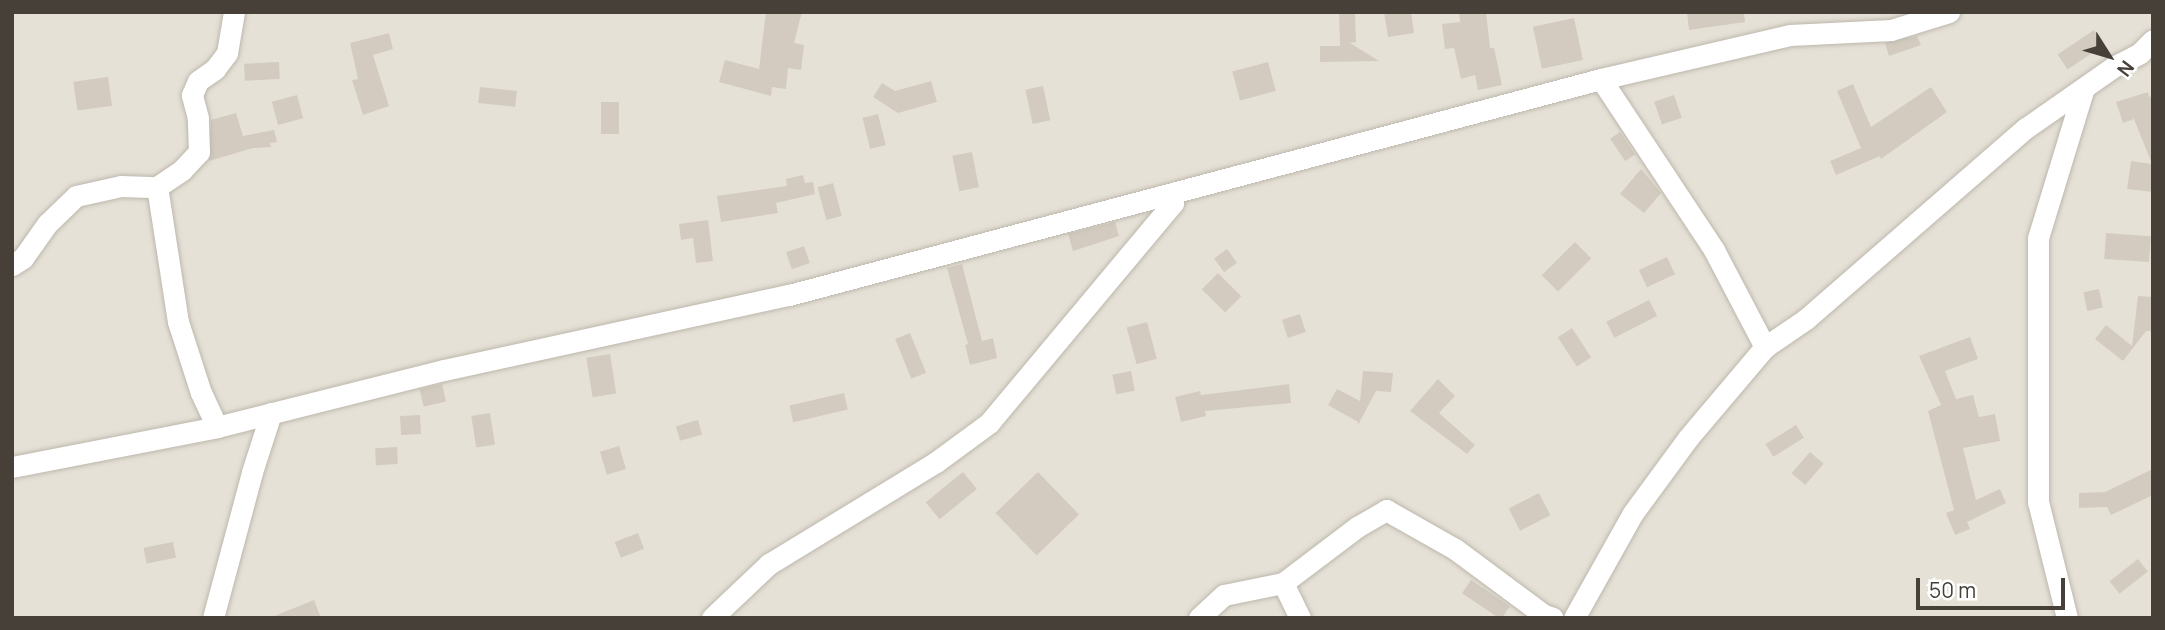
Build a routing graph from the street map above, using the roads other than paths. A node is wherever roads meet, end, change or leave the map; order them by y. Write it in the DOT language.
graph roads {
  1 [pos="234,12"];
  2 [pos="1949,12"];
  3 [pos="2153,40"];
  4 [pos="1601,79"];
  5 [pos="2082,91"];
  6 [pos="157,187"];
  7 [pos="1170,195"];
  8 [pos="12,265"];
  9 [pos="1765,347"];
  10 [pos="271,413"];
  11 [pos="217,427"];
  12 [pos="12,467"];
  13 [pos="1283,583"];
  14 [pos="212,615"];
  15 [pos="712,618"];
  16 [pos="1199,618"];
  17 [pos="1300,618"];
  18 [pos="1553,618"];
  19 [pos="1573,618"];
  20 [pos="2067,618"];
  1 -- 6 [label="street"];
  2 -- 4 [label="street"];
  3 -- 5 [label="street"];
  4 -- 7 [label="street"];
  4 -- 9 [label="street"];
  5 -- 9 [label="street"];
  5 -- 20 [label="street"];
  6 -- 8 [label="street"];
  6 -- 11 [label="street"];
  7 -- 10 [label="street"];
  7 -- 15 [label="street"];
  9 -- 19 [label="street"];
  10 -- 11 [label="street"];
  10 -- 14 [label="street"];
  11 -- 12 [label="street"];
  13 -- 16 [label="street"];
  13 -- 17 [label="street"];
  13 -- 18 [label="street"];
}
